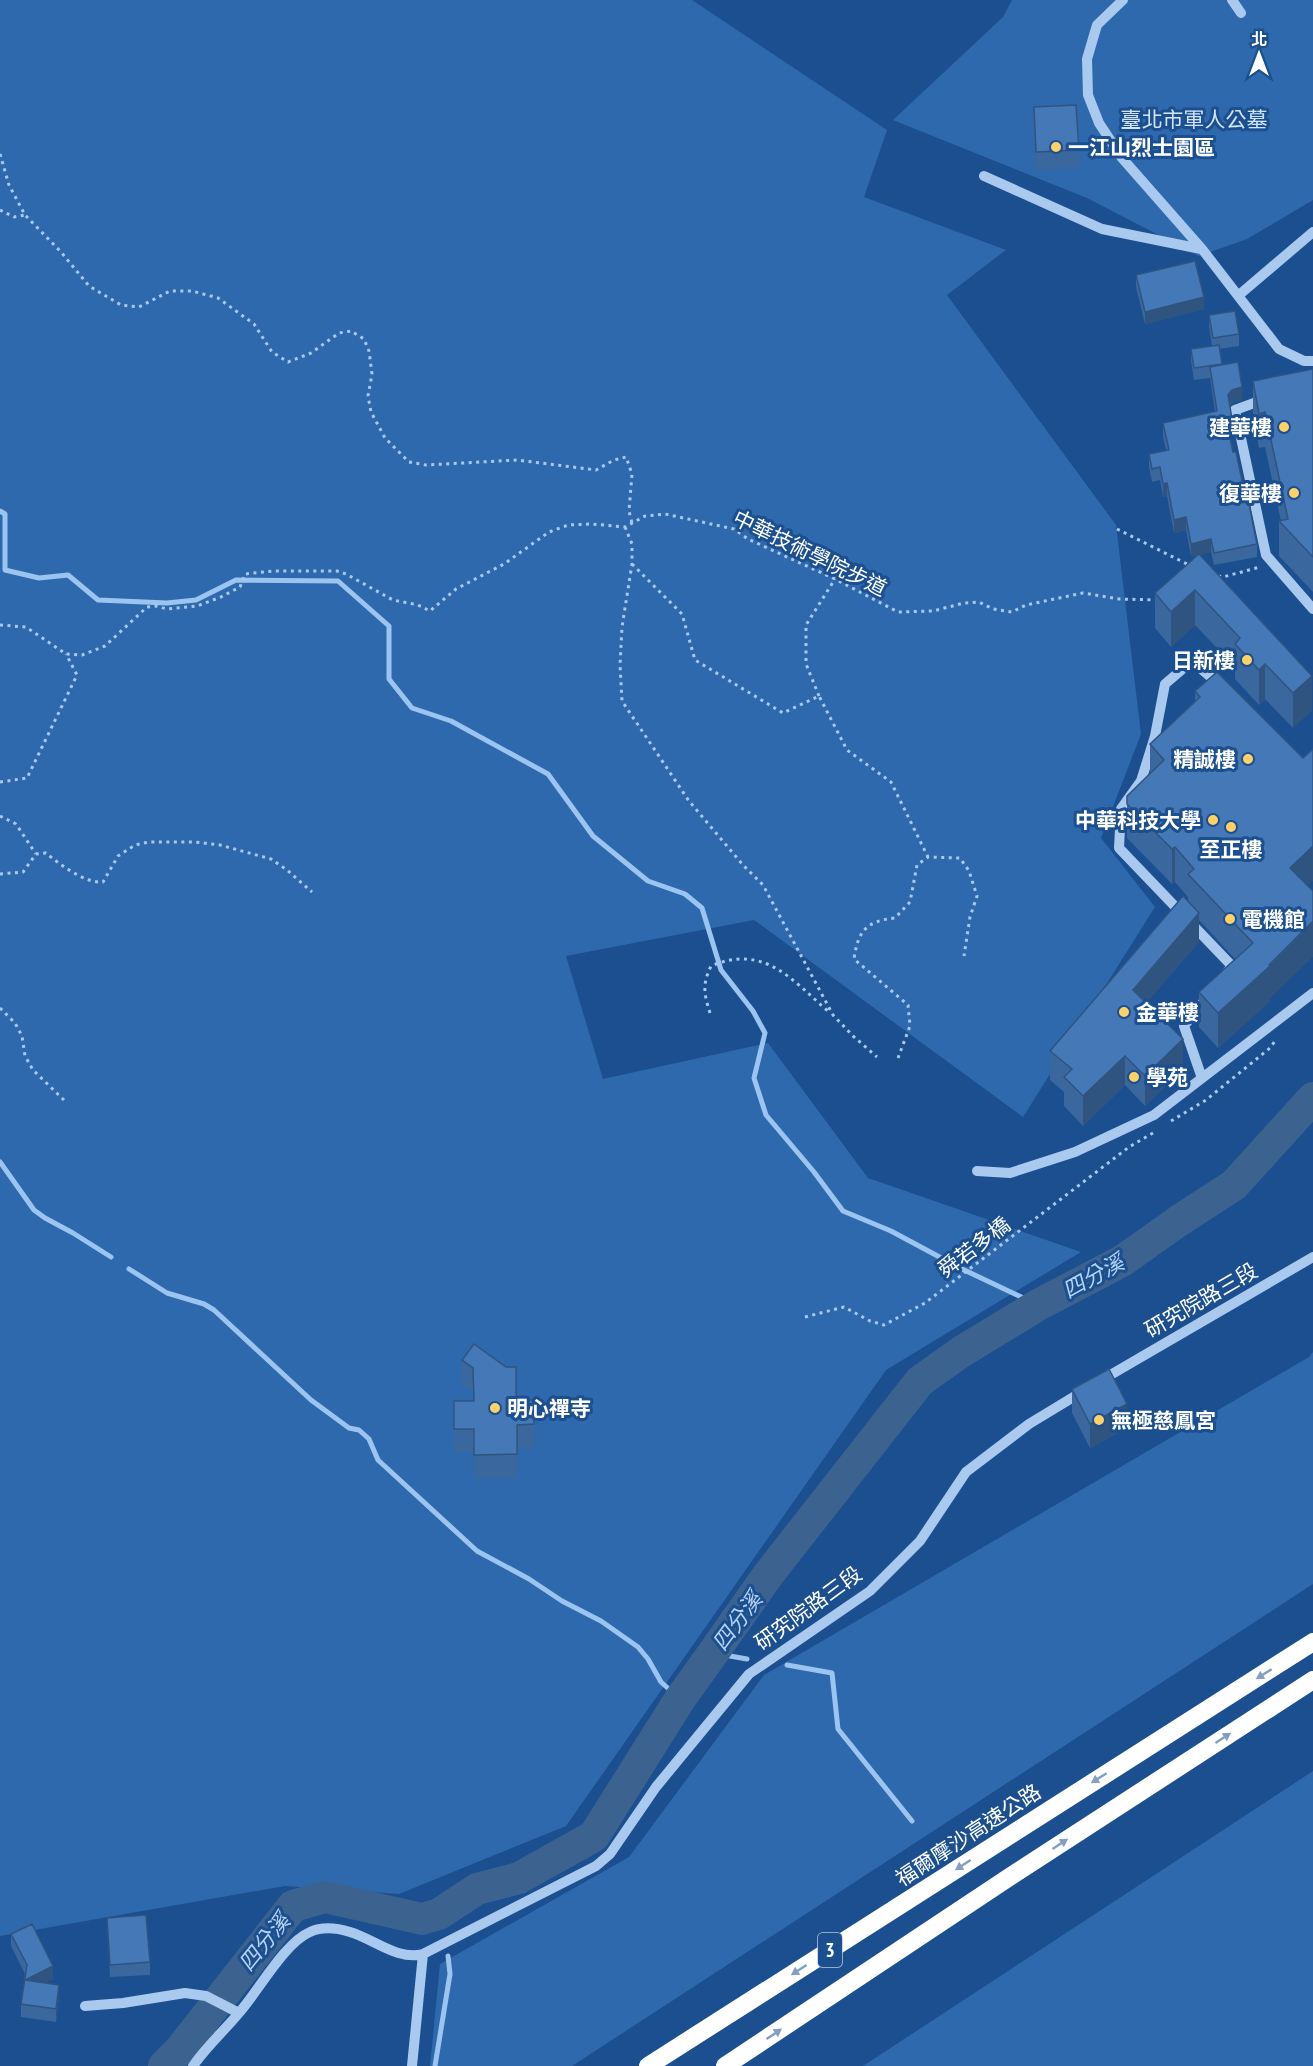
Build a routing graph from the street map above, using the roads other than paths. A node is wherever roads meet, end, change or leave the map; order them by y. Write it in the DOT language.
graph roads {
  1 [pos="1123,0"];
  2 [pos="1232,0"];
  3 [pos="1241,13"];
  4 [pos="984,176"];
  5 [pos="1313,232"];
  6 [pos="1202,249"];
  7 [pos="1239,295"];
  8 [pos="1306,364"];
  9 [pos="1275,394"];
  10 [pos="1313,609"];
  11 [pos="1221,686"];
  12 [pos="1313,993"];
  13 [pos="1202,1078"];
  14 [pos="978,1171"];
  15 [pos="1313,1257"];
  16 [pos="1313,1642"];
  17 [pos="1313,1680"];
  18 [pos="423,1954"];
  19 [pos="85,2006"];
  20 [pos="235,2011"];
  21 [pos="193,2066"];
  22 [pos="412,2066"];
  23 [pos="648,2066"];
  24 [pos="725,2066"];
  1 -- 6 [label="street"];
  2 -- 3 [label="street"];
  4 -- 6 [label="street"];
  5 -- 7 [label="street"];
  6 -- 7 [label="street"];
  7 -- 8 [label="street"];
  9 -- 10 [label="street"];
  11 -- 13 [label="street"];
  12 -- 13 [label="street"];
  13 -- 14 [label="street"];
  15 -- 18 [label="street, 研究院路三段"];
  16 -- 23 [label="highway, 福爾摩沙高速公路 / 3, one-way"];
  24 -- 17 [label="highway, 3, one-way"];
  18 -- 20 [label="street"];
  18 -- 22 [label="street"];
  19 -- 20 [label="street"];
  20 -- 21 [label="street"];
}
